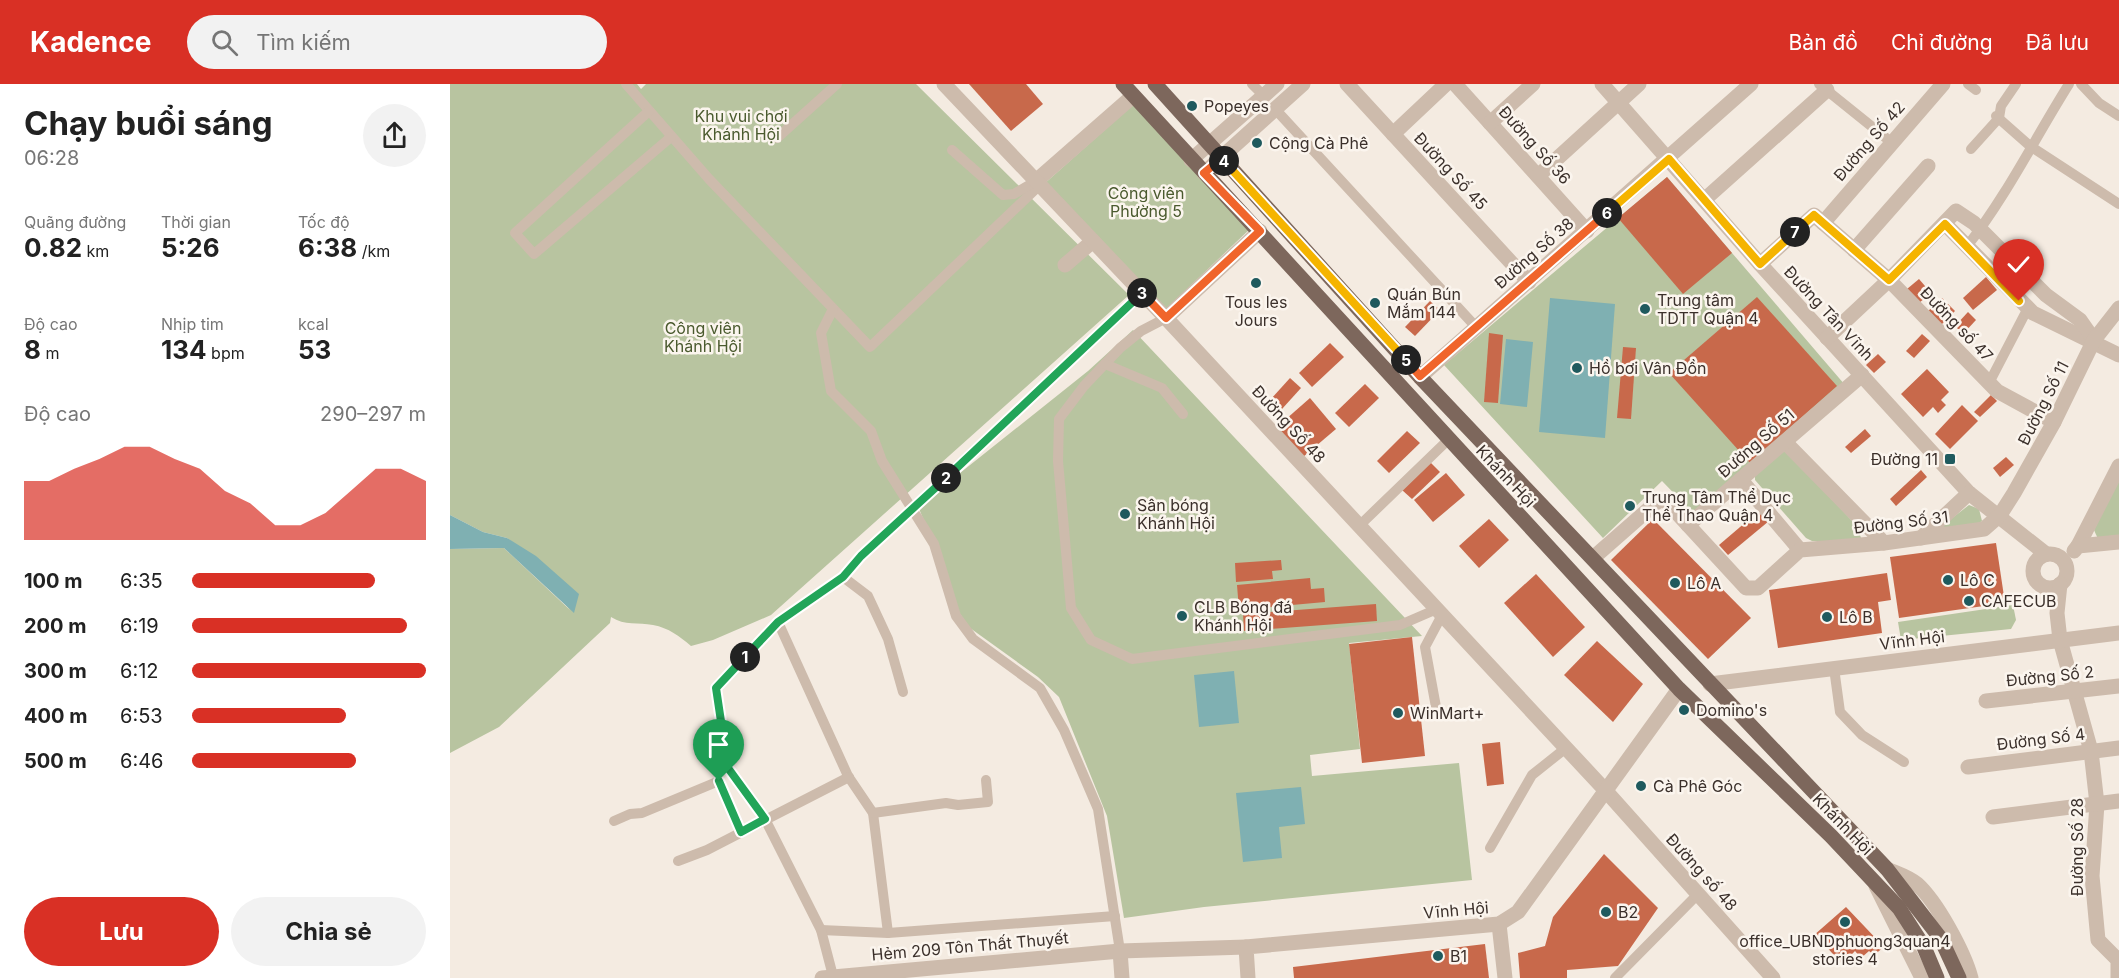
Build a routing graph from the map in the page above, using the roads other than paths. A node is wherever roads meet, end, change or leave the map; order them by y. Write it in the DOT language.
graph roads {
  1 [pos="626,84"];
  2 [pos="634,84"];
  3 [pos="837,84"];
  4 [pos="944,84"];
  5 [pos="1123,84"];
  6 [pos="1155,84"];
  7 [pos="1252,84"];
  8 [pos="1277,84"];
  9 [pos="1303,84"];
  10 [pos="1347,84"];
  11 [pos="1446,84"];
  12 [pos="1455,84"];
  13 [pos="1533,84"];
  14 [pos="1602,84"];
  15 [pos="1640,84"];
  16 [pos="1751,84"];
  17 [pos="1944,84"];
  18 [pos="2016,84"];
  19 [pos="2069,84"];
  20 [pos="2081,84"];
  21 [pos="1823,87"];
  22 [pos="636,96"];
  23 [pos="1133,96"];
  24 [pos="1264,96"];
  25 [pos="1619,103"];
  26 [pos="1276,110"];
  27 [pos="649,111"];
  28 [pos="2119,116"];
  29 [pos="1998,117"];
  30 [pos="1490,123"];
  31 [pos="1393,134"];
  32 [pos="671,137"];
  33 [pos="777,138"];
  34 [pos="1891,142"];
  35 [pos="1210,144"];
  36 [pos="2030,146"];
  37 [pos="1971,149"];
  38 [pos="952,150"];
  39 [pos="1222,158"];
  40 [pos="1669,159"];
  41 [pos="1191,160"];
  42 [pos="1928,166"];
  43 [pos="1204,173"];
  44 [pos="1538,176"];
  45 [pos="1038,183"];
  46 [pos="1704,200"];
  47 [pos="2119,204"];
  48 [pos="1819,219"];
  49 [pos="1945,224"];
  50 [pos="1980,229"];
  51 [pos="1260,231"];
  52 [pos="1587,231"];
  53 [pos="1093,241"];
  54 [pos="1968,245"];
  55 [pos="1854,250"];
  56 [pos="1760,264"];
  57 [pos="1065,265"];
  58 [pos="1889,280"];
  59 [pos="1529,282"];
  60 [pos="1143,293"];
  61 [pos="2028,308"];
  62 [pos="2119,308"];
  63 [pos="833,309"];
  64 [pos="1166,318"];
  65 [pos="1476,327"];
  66 [pos="1827,338"];
  67 [pos="2094,340"];
  68 [pos="2119,355"];
  69 [pos="1105,364"];
  70 [pos="1862,375"];
  71 [pos="1420,376"];
  72 [pos="1989,383"];
  73 [pos="1183,414"];
  74 [pos="2054,422"];
  75 [pos="1448,440"];
  76 [pos="1785,442"];
  77 [pos="2119,466"];
  78 [pos="1741,480"];
  79 [pos="1969,493"];
  80 [pos="914,508"];
  81 [pos="2000,515"];
  82 [pos="1359,525"];
  83 [pos="1688,525"];
  84 [pos="1921,538"];
  85 [pos="2119,542"];
  86 [pos="1884,543"];
  87 [pos="2078,546"];
  88 [pos="1800,550"];
  89 [pos="1593,558"];
  90 [pos="2040,559"];
  91 [pos="2063,561"];
  92 [pos="843,577"];
  93 [pos="2060,584"];
  94 [pos="2045,587"];
  95 [pos="1440,612"];
  96 [pos="2057,613"];
  97 [pos="778,622"];
  98 [pos="2119,633"];
  99 [pos="2060,640"];
  100 [pos="1834,668"];
  101 [pos="1710,684"];
  102 [pos="2119,686"];
  103 [pos="1679,689"];
  104 [pos="903,692"];
  105 [pos="2076,692"];
  106 [pos="1986,701"];
  107 [pos="1436,707"];
  108 [pos="1566,748"];
  109 [pos="2119,748"];
  110 [pos="2091,751"];
  111 [pos="1904,762"];
  112 [pos="1968,767"];
  113 [pos="849,776"];
  114 [pos="986,780"];
  115 [pos="1605,790"];
  116 [pos="2119,801"];
  117 [pos="2097,804"];
  118 [pos="873,813"];
  119 [pos="1993,817"];
  120 [pos="765,819"];
  121 [pos="614,821"];
  122 [pos="741,832"];
  123 [pos="1490,848"];
  124 [pos="678,861"];
  125 [pos="1887,869"];
  126 [pos="1873,881"];
  127 [pos="1698,894"];
  128 [pos="1115,916"];
  129 [pos="1499,924"];
  130 [pos="820,930"];
  131 [pos="888,933"];
  132 [pos="1246,947"];
  133 [pos="1120,951"];
  134 [pos="1919,977"];
  135 [pos="829,978"];
  136 [pos="1122,978"];
  137 [pos="1248,978"];
  138 [pos="1505,978"];
  139 [pos="1615,978"];
  140 [pos="1773,978"];
  141 [pos="1937,978"];
  142 [pos="1959,978"];
  143 [pos="1971,978"];
  144 [pos="2118,978"];
  1 -- 22 [label="lane"];
  2 -- 22 [label="lane"];
  3 -- 33 [label="lane"];
  4 -- 45 [label="street, Đường Số 48"];
  5 -- 23 [label="main road, Khánh Hội"];
  6 -- 35 [label="main road, Khánh Hội"];
  7 -- 24 [label="lane"];
  8 -- 24 [label="street"];
  9 -- 26 [label="street"];
  10 -- 31 [label="street, Đường Số 45"];
  11 -- 31 [label="street"];
  12 -- 30 [label="street, Đường Số 36"];
  13 -- 30 [label="street"];
  14 -- 25 [label="street, Đường Tân Vĩnh"];
  15 -- 25 [label="street"];
  16 -- 40 [label="street, Đường Số 38"];
  17 -- 34 [label="street, Đường Số 42"];
  18 -- 29 [label="lane"];
  19 -- 36 [label="lane"];
  20 -- 28 [label="lane"];
  21 -- 34 [label="lane"];
  21 -- 46 [label="street"];
  22 -- 27 [label="lane"];
  23 -- 41 [label="main road, Khánh Hội"];
  23 -- 45 [label="street"];
  24 -- 35 [label="street"];
  25 -- 40 [label="street, Đường Tân Vĩnh"];
  25 -- 44 [label="street"];
  26 -- 39 [label="street"];
  26 -- 65 [label="lane"];
  27 -- 32 [label="lane"];
  27 -- 32 [label="lane"];
  29 -- 36 [label="lane"];
  29 -- 37 [label="lane"];
  30 -- 44 [label="street, Đường Số 36"];
  31 -- 59 [label="street, Đường Số 45"];
  32 -- 63 [label="lane"];
  34 -- 48 [label="street, Đường Số 42"];
  35 -- 39 [label="main road, Khánh Hội"];
  35 -- 41 [label="street"];
  36 -- 47 [label="lane"];
  36 -- 50 [label="lane"];
  38 -- 45 [label="lane"];
  39 -- 43 [label="street"];
  39 -- 71 [label="main road, Khánh Hội"];
  40 -- 46 [label="street, Đường Tân Vĩnh"];
  40 -- 52 [label="street, Đường Số 38"];
  41 -- 43 [label="main road, Khánh Hội"];
  42 -- 55 [label="street"];
  43 -- 51 [label="main road, Khánh Hội"];
  44 -- 52 [label="street, Đường Số 36"];
  45 -- 53 [label="street, Đường Số 48"];
  45 -- 63 [label="lane"];
  46 -- 56 [label="street, Đường Tân Vĩnh"];
  48 -- 55 [label="street, Đường số 47"];
  48 -- 56 [label="street, Đường Số 42"];
  49 -- 50 [label="street"];
  49 -- 54 [label="street"];
  49 -- 58 [label="street"];
  50 -- 54 [label="lane"];
  50 -- 67 [label="street"];
  51 -- 64 [label="street"];
  51 -- 75 [label="main road, Khánh Hội"];
  52 -- 59 [label="street, Đường Số 38"];
  53 -- 57 [label="street"];
  53 -- 60 [label="street, Đường Số 48"];
  54 -- 61 [label="street"];
  55 -- 58 [label="street, Đường số 47"];
  56 -- 66 [label="street, Đường Tân Vĩnh"];
  58 -- 66 [label="street"];
  58 -- 72 [label="street, Đường số 47"];
  59 -- 65 [label="street, Đường Số 38"];
  60 -- 64 [label="street, Đường Số 48"];
  60 -- 80 [label="lane"];
  61 -- 67 [label="street"];
  61 -- 72 [label="lane, Đường số 47"];
  62 -- 67 [label="street, Đường Số 11"];
  63 -- 80 [label="lane"];
  64 -- 69 [label="lane"];
  64 -- 82 [label="street, Đường Số 48"];
  65 -- 71 [label="street, Đường Số 38"];
  66 -- 70 [label="street, Đường Tân Vĩnh"];
  67 -- 68 [label="street"];
  67 -- 74 [label="street, Đường Số 11"];
  69 -- 73 [label="lane"];
  69 -- 95 [label="lane"];
  70 -- 76 [label="street, Đường Số 51"];
  70 -- 79 [label="street, Đường Tân Vĩnh"];
  71 -- 89 [label="main road, Khánh Hội"];
  72 -- 74 [label="street, Đường số 47"];
  74 -- 81 [label="street, Đường Số 11"];
  75 -- 82 [label="lane"];
  75 -- 103 [label="main road, Khánh Hội"];
  76 -- 78 [label="street, Đường Số 51"];
  76 -- 86 [label="street"];
  77 -- 87 [label="street"];
  78 -- 83 [label="street, Đường Số 51"];
  78 -- 88 [label="street"];
  79 -- 81 [label="street, Đường Tân Vĩnh"];
  79 -- 84 [label="street, Đường Số 31"];
  80 -- 92 [label="lane"];
  80 -- 128 [label="lane"];
  81 -- 84 [label="street, Đường Số 31"];
  81 -- 90 [label="street, Đường Tân Vĩnh"];
  82 -- 95 [label="street, Đường Số 48"];
  83 -- 88 [label="street"];
  83 -- 89 [label="street"];
  84 -- 86 [label="street, Đường Số 31"];
  85 -- 87 [label="street"];
  86 -- 88 [label="street, Đường Số 31"];
  87 -- 91 [label="street"];
  89 -- 101 [label="main road, Khánh Hội"];
  90 -- 91 [label="street"];
  90 -- 94 [label="street"];
  91 -- 93 [label="street"];
  92 -- 97 [label="lane"];
  92 -- 104 [label="lane"];
  93 -- 94 [label="street"];
  93 -- 96 [label="street"];
  94 -- 96 [label="street"];
  95 -- 107 [label="lane"];
  95 -- 108 [label="street, Đường Số 48"];
  96 -- 99 [label="street"];
  97 -- 113 [label="lane"];
  97 -- 120 [label="lane"];
  98 -- 99 [label="street, Vĩnh Hội"];
  99 -- 100 [label="street, Vĩnh Hội"];
  99 -- 105 [label="street, Đường Số 28"];
  100 -- 101 [label="street, Vĩnh Hội"];
  100 -- 111 [label="lane"];
  101 -- 125 [label="main road, Khánh Hội"];
  102 -- 105 [label="street, Đường Số 2"];
  103 -- 115 [label="street, Vĩnh Hội"];
  103 -- 126 [label="main road, Khánh Hội"];
  105 -- 106 [label="street, Đường Số 2"];
  105 -- 110 [label="street, Đường Số 28"];
  108 -- 115 [label="street, Đường Số 48"];
  108 -- 123 [label="lane"];
  109 -- 110 [label="street, Đường Số 4"];
  110 -- 112 [label="street, Đường Số 4"];
  110 -- 117 [label="street, Đường Số 28"];
  113 -- 118 [label="lane"];
  113 -- 120 [label="lane"];
  114 -- 118 [label="lane"];
  115 -- 127 [label="street, Đường số 48"];
  115 -- 129 [label="street, Vĩnh Hội"];
  116 -- 117 [label="street"];
  117 -- 119 [label="street"];
  117 -- 144 [label="street, Đường Số 28"];
  118 -- 131 [label="lane"];
  120 -- 122 [label="lane"];
  120 -- 130 [label="lane"];
  121 -- 122 [label="lane"];
  122 -- 124 [label="lane"];
  125 -- 142 [label="main road, Khánh Hội"];
  125 -- 143 [label="street, Khánh Hội"];
  126 -- 134 [label="street, Khánh Hội"];
  126 -- 141 [label="main road, Khánh Hội"];
  127 -- 139 [label="lane"];
  127 -- 140 [label="street, Đường số 48"];
  128 -- 131 [label="lane"];
  128 -- 133 [label="lane"];
  129 -- 132 [label="street, Vĩnh Hội"];
  129 -- 138 [label="street"];
  130 -- 131 [label="lane"];
  130 -- 135 [label="lane"];
  132 -- 133 [label="street, Vĩnh Hội"];
  132 -- 137 [label="street"];
  133 -- 135 [label="street, Hẻm 209 Tôn Thất Thuyết"];
  133 -- 136 [label="street"];
}
